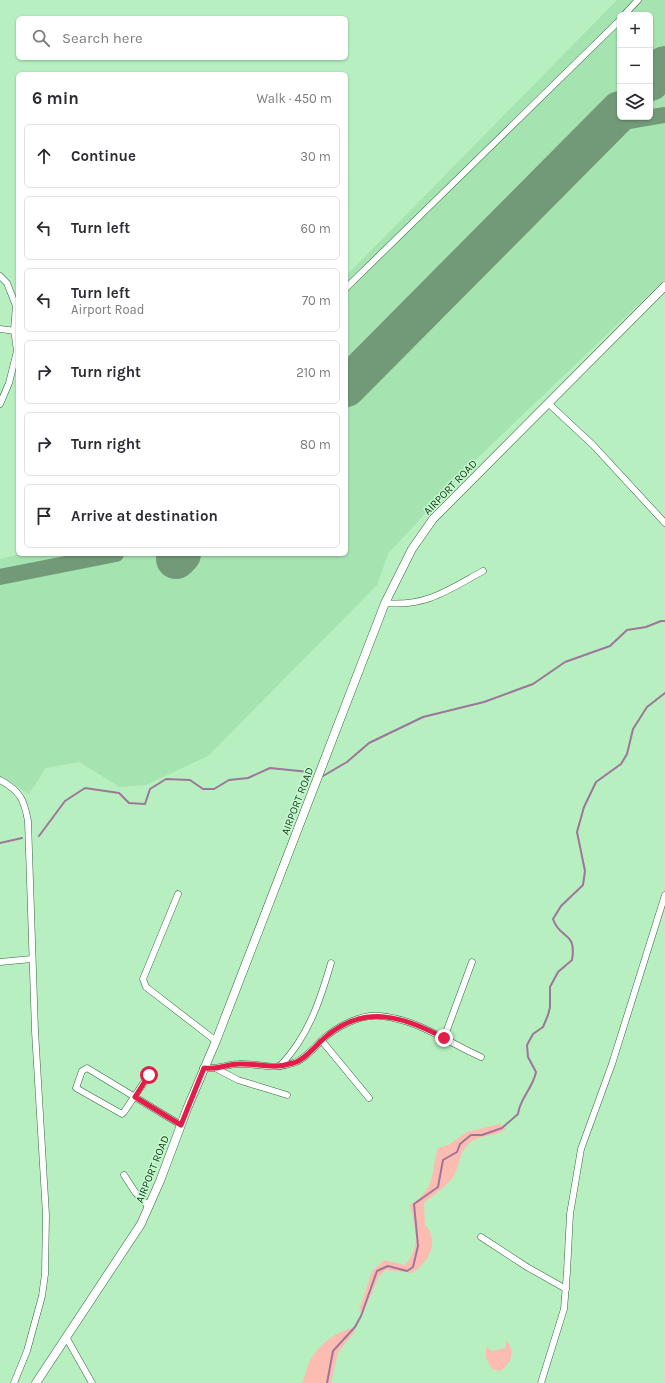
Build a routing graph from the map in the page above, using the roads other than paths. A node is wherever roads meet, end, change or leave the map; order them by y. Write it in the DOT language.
graph roads {
  1 [pos="638,0"];
  2 [pos="627,12"];
  3 [pos="617,23"];
  4 [pos="0,276"];
  5 [pos="348,286"];
  6 [pos="665,286"];
  7 [pos="0,329"];
  8 [pos="16,330"];
  9 [pos="16,355"];
  10 [pos="0,404"];
  11 [pos="549,404"];
  12 [pos="665,523"];
  13 [pos="483,571"];
  14 [pos="385,603"];
  15 [pos="0,780"];
  16 [pos="178,894"];
  17 [pos="665,895"];
  18 [pos="32,959"];
  19 [pos="0,962"];
  20 [pos="472,962"];
  21 [pos="331,963"];
  22 [pos="444,1038"];
  23 [pos="216,1041"];
  24 [pos="322,1041"];
  25 [pos="480,1057"];
  26 [pos="280,1066"];
  27 [pos="204,1068"];
  28 [pos="217,1069"];
  29 [pos="149,1075"];
  30 [pos="287,1095"];
  31 [pos="135,1097"];
  32 [pos="368,1098"];
  33 [pos="181,1125"];
  34 [pos="124,1175"];
  35 [pos="148,1206"];
  36 [pos="481,1237"];
  37 [pos="566,1289"];
  38 [pos="66,1337"];
  39 [pos="14,1383"];
  40 [pos="36,1383"];
  41 [pos="92,1383"];
  42 [pos="541,1383"];
  1 -- 2 [label="street"];
  3 -- 5 [label="street"];
  4 -- 8 [label="street"];
  6 -- 11 [label="street, AIRPORT ROAD"];
  7 -- 8 [label="street"];
  9 -- 10 [label="street"];
  11 -- 12 [label="street"];
  11 -- 14 [label="street, AIRPORT ROAD"];
  13 -- 14 [label="street"];
  14 -- 23 [label="street, AIRPORT ROAD"];
  15 -- 18 [label="street"];
  16 -- 23 [label="street"];
  17 -- 37 [label="street"];
  18 -- 19 [label="street"];
  18 -- 39 [label="street"];
  20 -- 22 [label="street"];
  21 -- 26 [label="street"];
  22 -- 24 [label="street"];
  22 -- 25 [label="street"];
  23 -- 27 [label="street, AIRPORT ROAD"];
  24 -- 26 [label="street"];
  24 -- 32 [label="street"];
  26 -- 28 [label="street"];
  27 -- 28 [label="street"];
  27 -- 33 [label="street, AIRPORT ROAD"];
  28 -- 30 [label="street"];
  29 -- 31 [label="street"];
  31 -- 31 [label="street"];
  31 -- 33 [label="street"];
  33 -- 35 [label="street, AIRPORT ROAD"];
  34 -- 35 [label="street"];
  35 -- 38 [label="street, AIRPORT ROAD"];
  36 -- 37 [label="street"];
  37 -- 42 [label="street"];
  38 -- 40 [label="street, AIRPORT ROAD"];
  38 -- 41 [label="street"];
}
